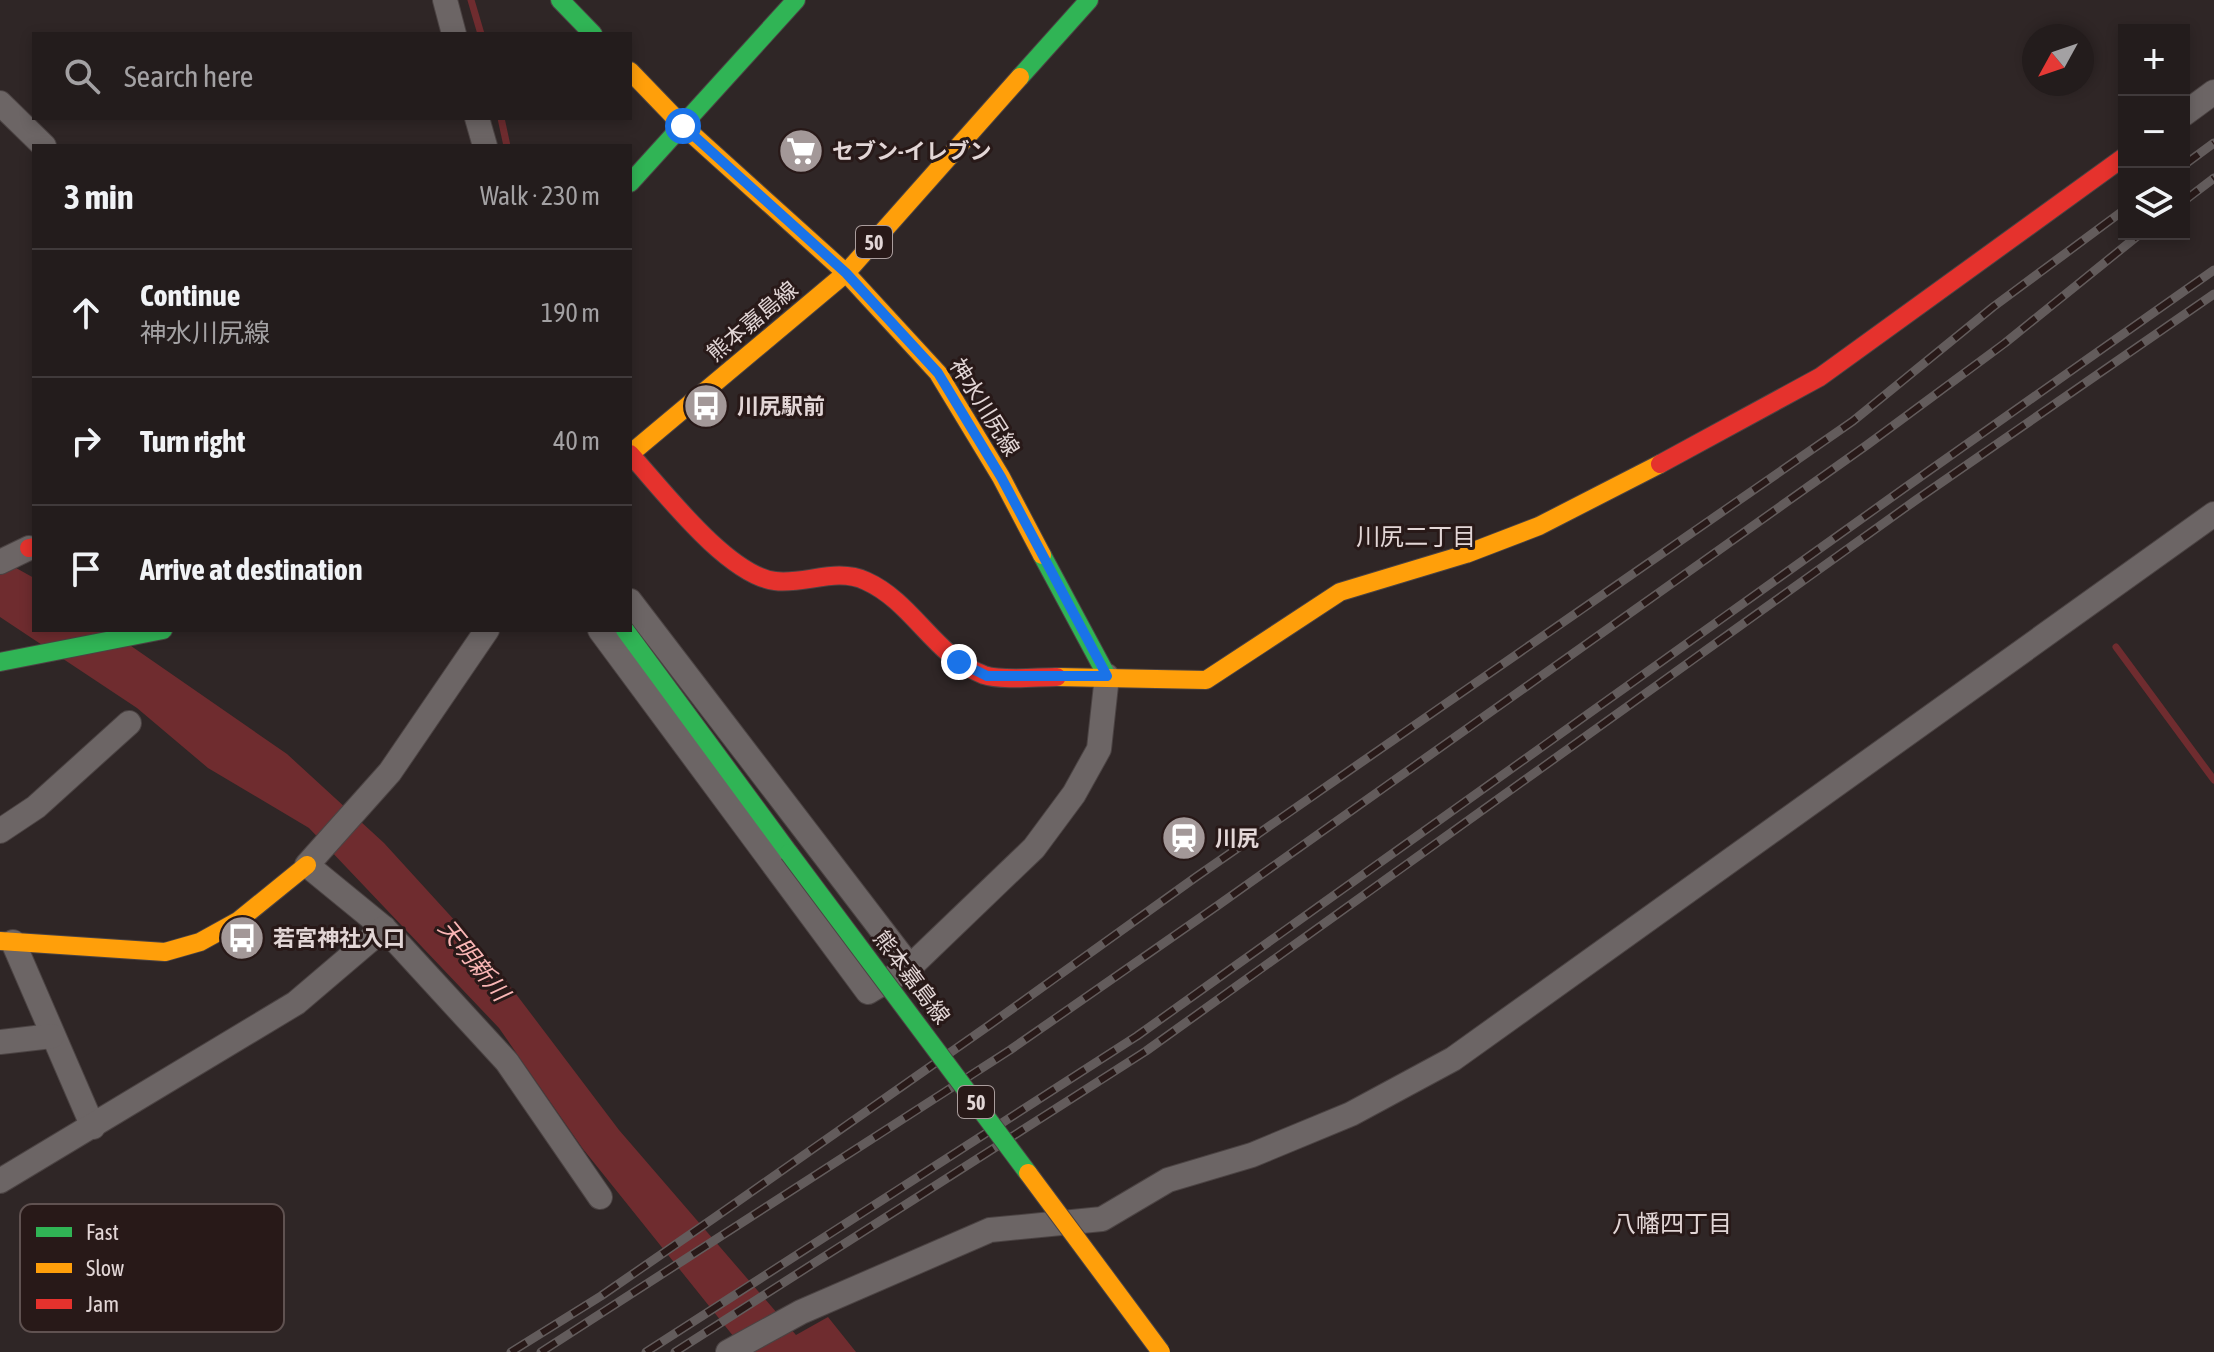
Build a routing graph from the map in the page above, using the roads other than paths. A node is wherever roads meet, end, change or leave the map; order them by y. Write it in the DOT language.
graph roads {
  1 [pos="445,0"];
  2 [pos="560,0"];
  3 [pos="796,0"];
  4 [pos="1089,0"];
  5 [pos="453,32"];
  6 [pos="591,32"];
  7 [pos="632,73"];
  8 [pos="2214,92"];
  9 [pos="0,103"];
  10 [pos="2190,110"];
  11 [pos="478,120"];
  12 [pos="683,126"];
  13 [pos="42,144"];
  14 [pos="484,144"];
  15 [pos="2118,161"];
  16 [pos="632,181"];
  17 [pos="846,273"];
  18 [pos="632,452"];
  19 [pos="632,456"];
  20 [pos="2214,514"];
  21 [pos="32,548"];
  22 [pos="0,562"];
  23 [pos="632,604"];
  24 [pos="156,632"];
  25 [pos="486,632"];
  26 [pos="601,632"];
  27 [pos="626,632"];
  28 [pos="0,662"];
  29 [pos="1107,676"];
  30 [pos="129,723"];
  31 [pos="0,831"];
  32 [pos="307,865"];
  33 [pos="384,928"];
  34 [pos="6,942"];
  35 [pos="910,967"];
  36 [pos="52,1036"];
  37 [pos="0,1042"];
  38 [pos="93,1127"];
  39 [pos="0,1181"];
  40 [pos="600,1197"];
  41 [pos="728,1352"];
  42 [pos="1161,1352"];
  1 -- 5 [label="street"];
  2 -- 6 [label="main road"];
  3 -- 12 [label="main road"];
  4 -- 17 [label="main road, 熊本嘉島線 / 50"];
  7 -- 12 [label="main road, 神水川尻線"];
  8 -- 10 [label="street"];
  9 -- 13 [label="street"];
  11 -- 14 [label="street"];
  12 -- 16 [label="main road"];
  12 -- 17 [label="main road, 神水川尻線"];
  15 -- 29 [label="main road"];
  17 -- 18 [label="main road, 熊本嘉島線 / 50"];
  17 -- 29 [label="main road, 神水川尻線"];
  19 -- 29 [label="main road"];
  20 -- 41 [label="street"];
  21 -- 22 [label="street"];
  23 -- 35 [label="street"];
  24 -- 28 [label="main road"];
  25 -- 32 [label="street"];
  26 -- 35 [label="street"];
  27 -- 42 [label="main road, 熊本嘉島線 / 50, bridge"];
  29 -- 35 [label="street"];
  30 -- 31 [label="street"];
  32 -- 33 [label="street"];
  32 -- 34 [label="main road"];
  33 -- 38 [label="street"];
  33 -- 40 [label="street"];
  34 -- 36 [label="street"];
  36 -- 37 [label="street"];
  36 -- 38 [label="street"];
  38 -- 39 [label="street"];
}
